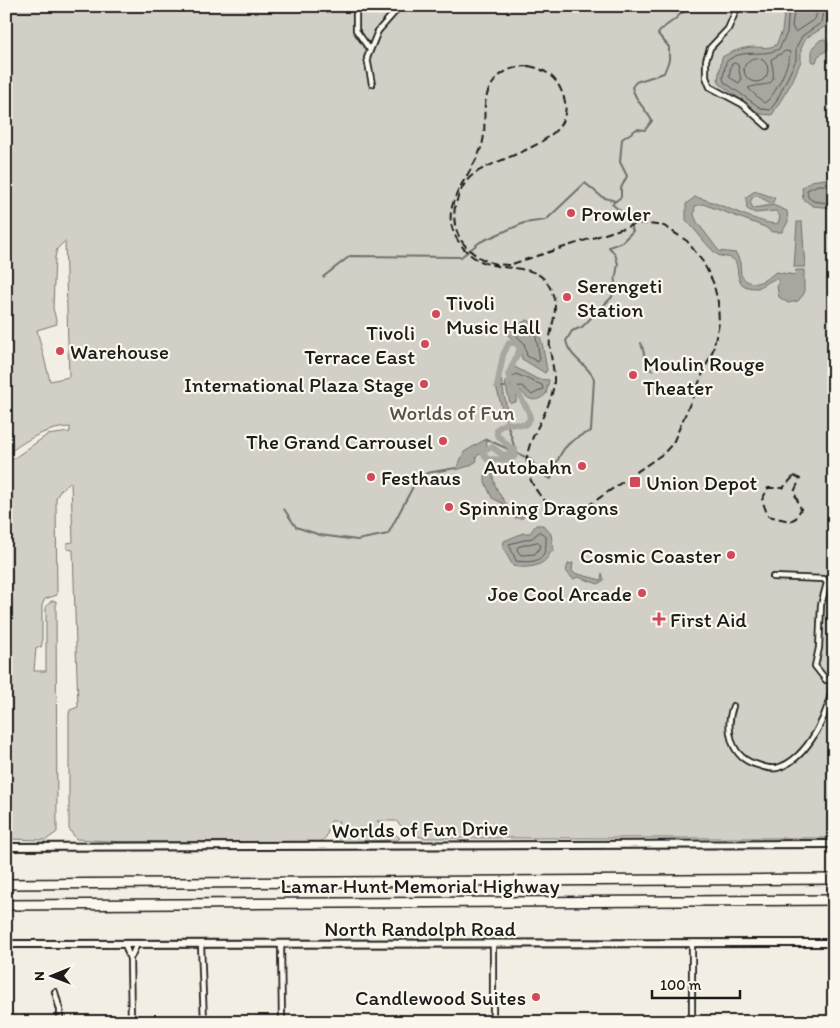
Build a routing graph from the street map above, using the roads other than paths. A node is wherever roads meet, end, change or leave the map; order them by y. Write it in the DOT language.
graph roads {
  1 [pos="356,6"];
  2 [pos="400,6"];
  3 [pos="738,6"];
  4 [pos="370,50"];
  5 [pos="372,84"];
  6 [pos="767,126"];
  7 [pos="773,577"];
  8 [pos="833,680"];
  9 [pos="733,706"];
  10 [pos="834,844"];
  11 [pos="6,848"];
  12 [pos="834,880"];
  13 [pos="6,884"];
  14 [pos="834,900"];
  15 [pos="6,905"];
  16 [pos="6,940"];
  17 [pos="24,943"];
  18 [pos="834,943"];
  19 [pos="6,944"];
  20 [pos="125,944"];
  21 [pos="137,944"];
  22 [pos="201,944"];
  23 [pos="281,944"];
  24 [pos="493,944"];
  25 [pos="692,944"];
  26 [pos="130,959"];
  27 [pos="55,992"];
  28 [pos="60,1022"];
  29 [pos="131,1022"];
  30 [pos="204,1022"];
  31 [pos="282,1022"];
  32 [pos="493,1022"];
  33 [pos="692,1022"];
  1 -- 4 [label="street"];
  2 -- 4 [label="street"];
  3 -- 6 [label="street"];
  4 -- 5 [label="street"];
  7 -- 8 [label="street"];
  8 -- 9 [label="street"];
  10 -- 11 [label="main road, Worlds of Fun Drive"];
  12 -- 13 [label="highway, Lamar Hunt Memorial Highway"];
  14 -- 15 [label="highway, Lamar Hunt Memorial Highway"];
  16 -- 17 [label="main road"];
  17 -- 19 [label="main road, North Randolph Road"];
  17 -- 20 [label="main road, North Randolph Road"];
  18 -- 25 [label="main road, North Randolph Road"];
  20 -- 21 [label="main road, North Randolph Road"];
  20 -- 26 [label="street"];
  21 -- 22 [label="main road, North Randolph Road"];
  21 -- 26 [label="street"];
  22 -- 23 [label="main road, North Randolph Road"];
  22 -- 30 [label="street"];
  23 -- 24 [label="main road, North Randolph Road"];
  23 -- 31 [label="street"];
  24 -- 25 [label="main road, North Randolph Road"];
  24 -- 32 [label="street"];
  25 -- 33 [label="street"];
  26 -- 29 [label="street"];
  27 -- 28 [label="street"];
}
